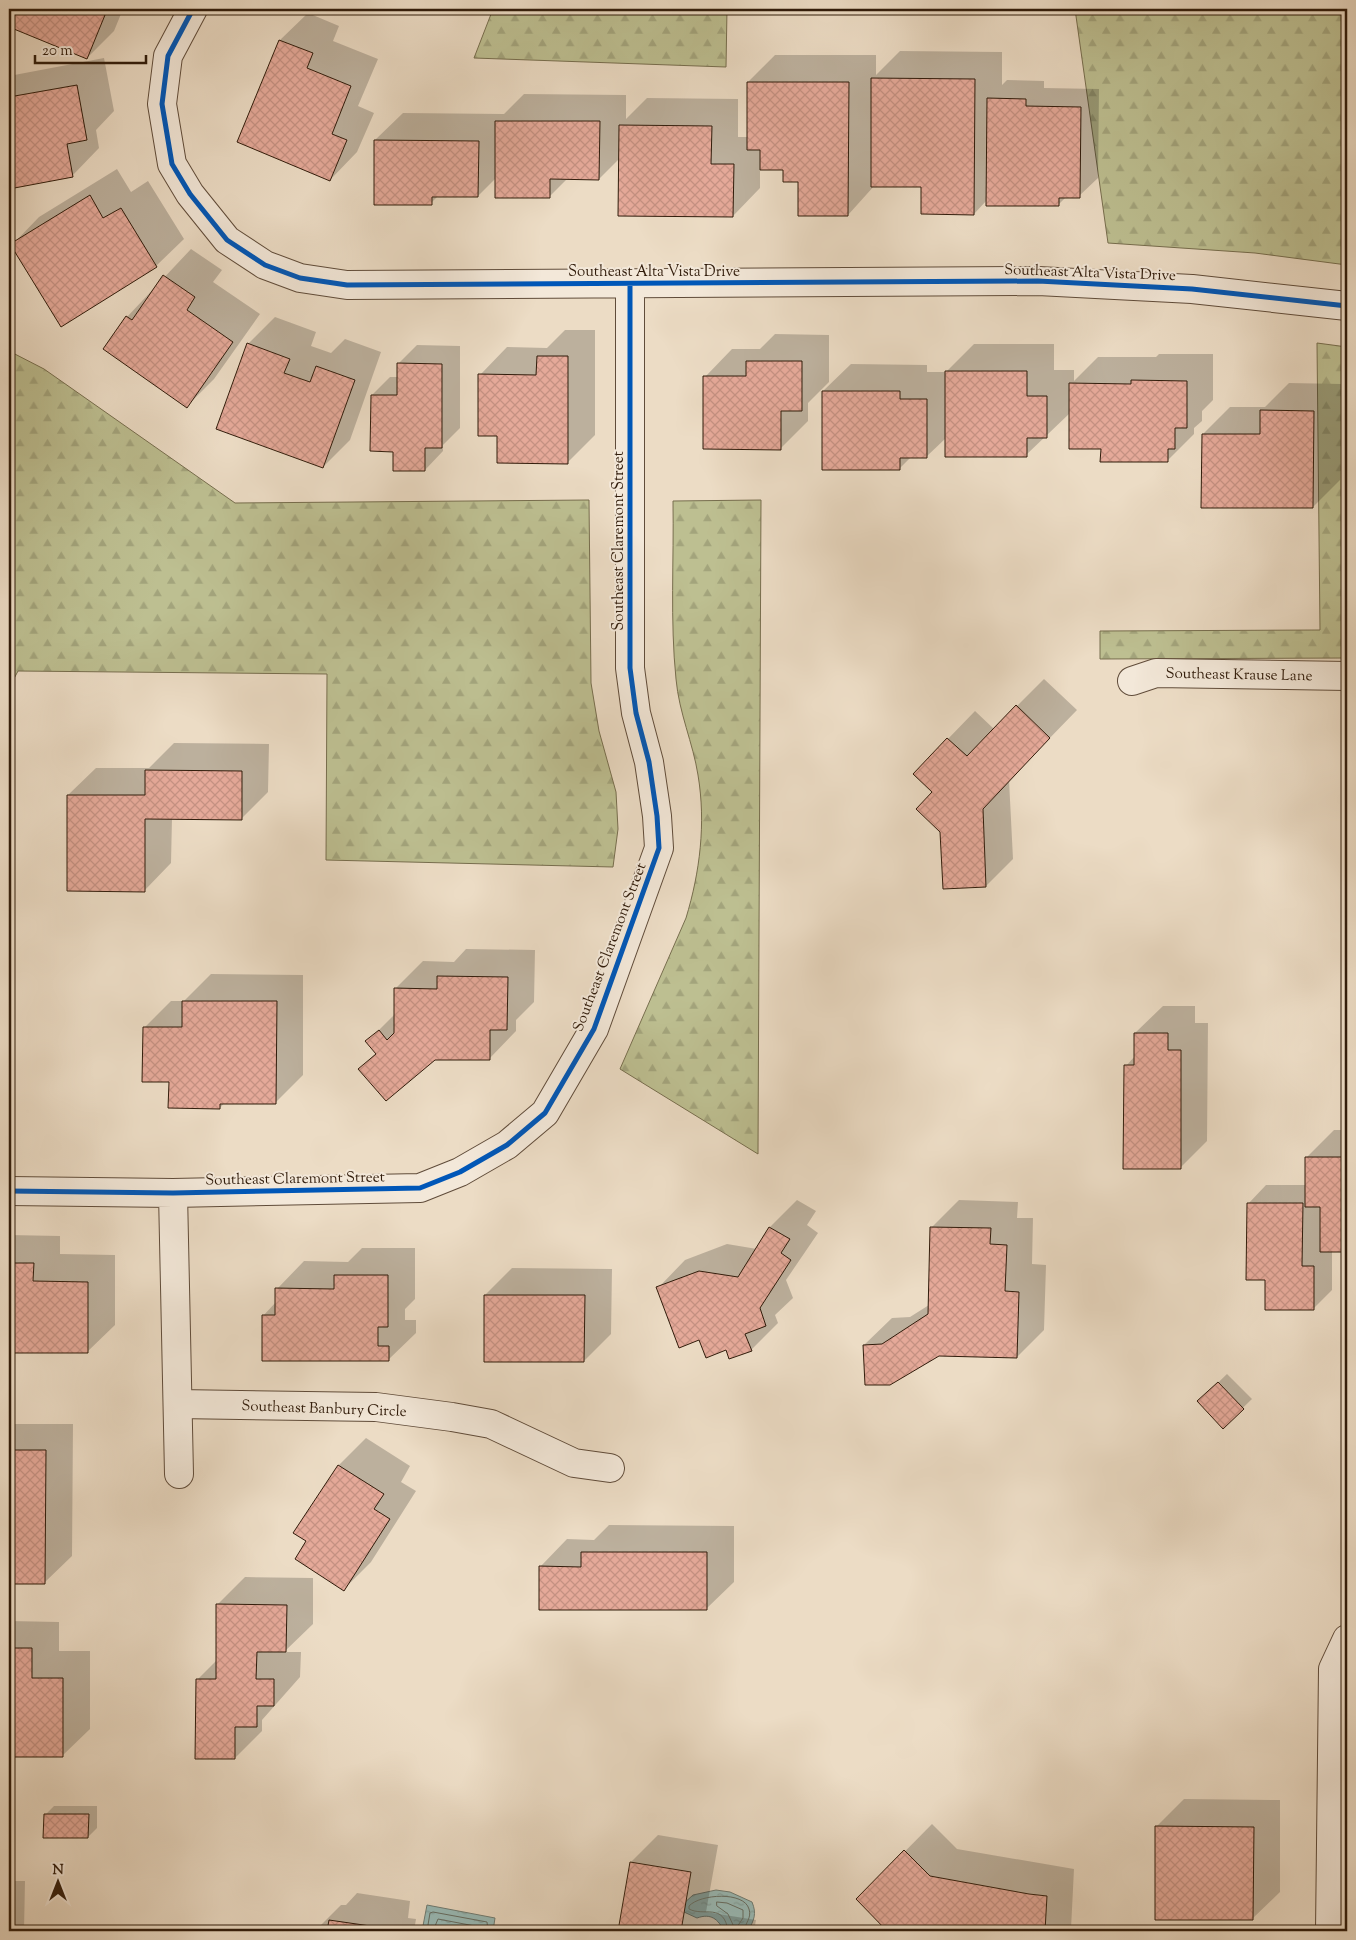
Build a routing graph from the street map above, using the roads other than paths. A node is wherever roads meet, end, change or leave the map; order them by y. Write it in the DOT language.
graph roads {
  1 [pos="193,9"];
  2 [pos="630,284"];
  3 [pos="1347,306"];
  4 [pos="1347,676"];
  5 [pos="1132,681"];
  6 [pos="9,1190"];
  7 [pos="173,1193"];
  8 [pos="178,1404"];
  9 [pos="610,1468"];
  10 [pos="179,1474"];
  11 [pos="1347,1639"];
  12 [pos="1340,1764"];
  13 [pos="1330,1931"];
  1 -- 2 [label="street, Southeast Alta Vista Drive"];
  2 -- 3 [label="street, Southeast Alta Vista Drive"];
  2 -- 7 [label="street, Southeast Claremont Street"];
  4 -- 5 [label="street, Southeast Krause Lane"];
  6 -- 7 [label="street, Southeast Claremont Street"];
  7 -- 8 [label="street"];
  8 -- 9 [label="street, Southeast Banbury Circle"];
  8 -- 10 [label="street"];
  11 -- 12 [label="street"];
  12 -- 13 [label="street"];
}
